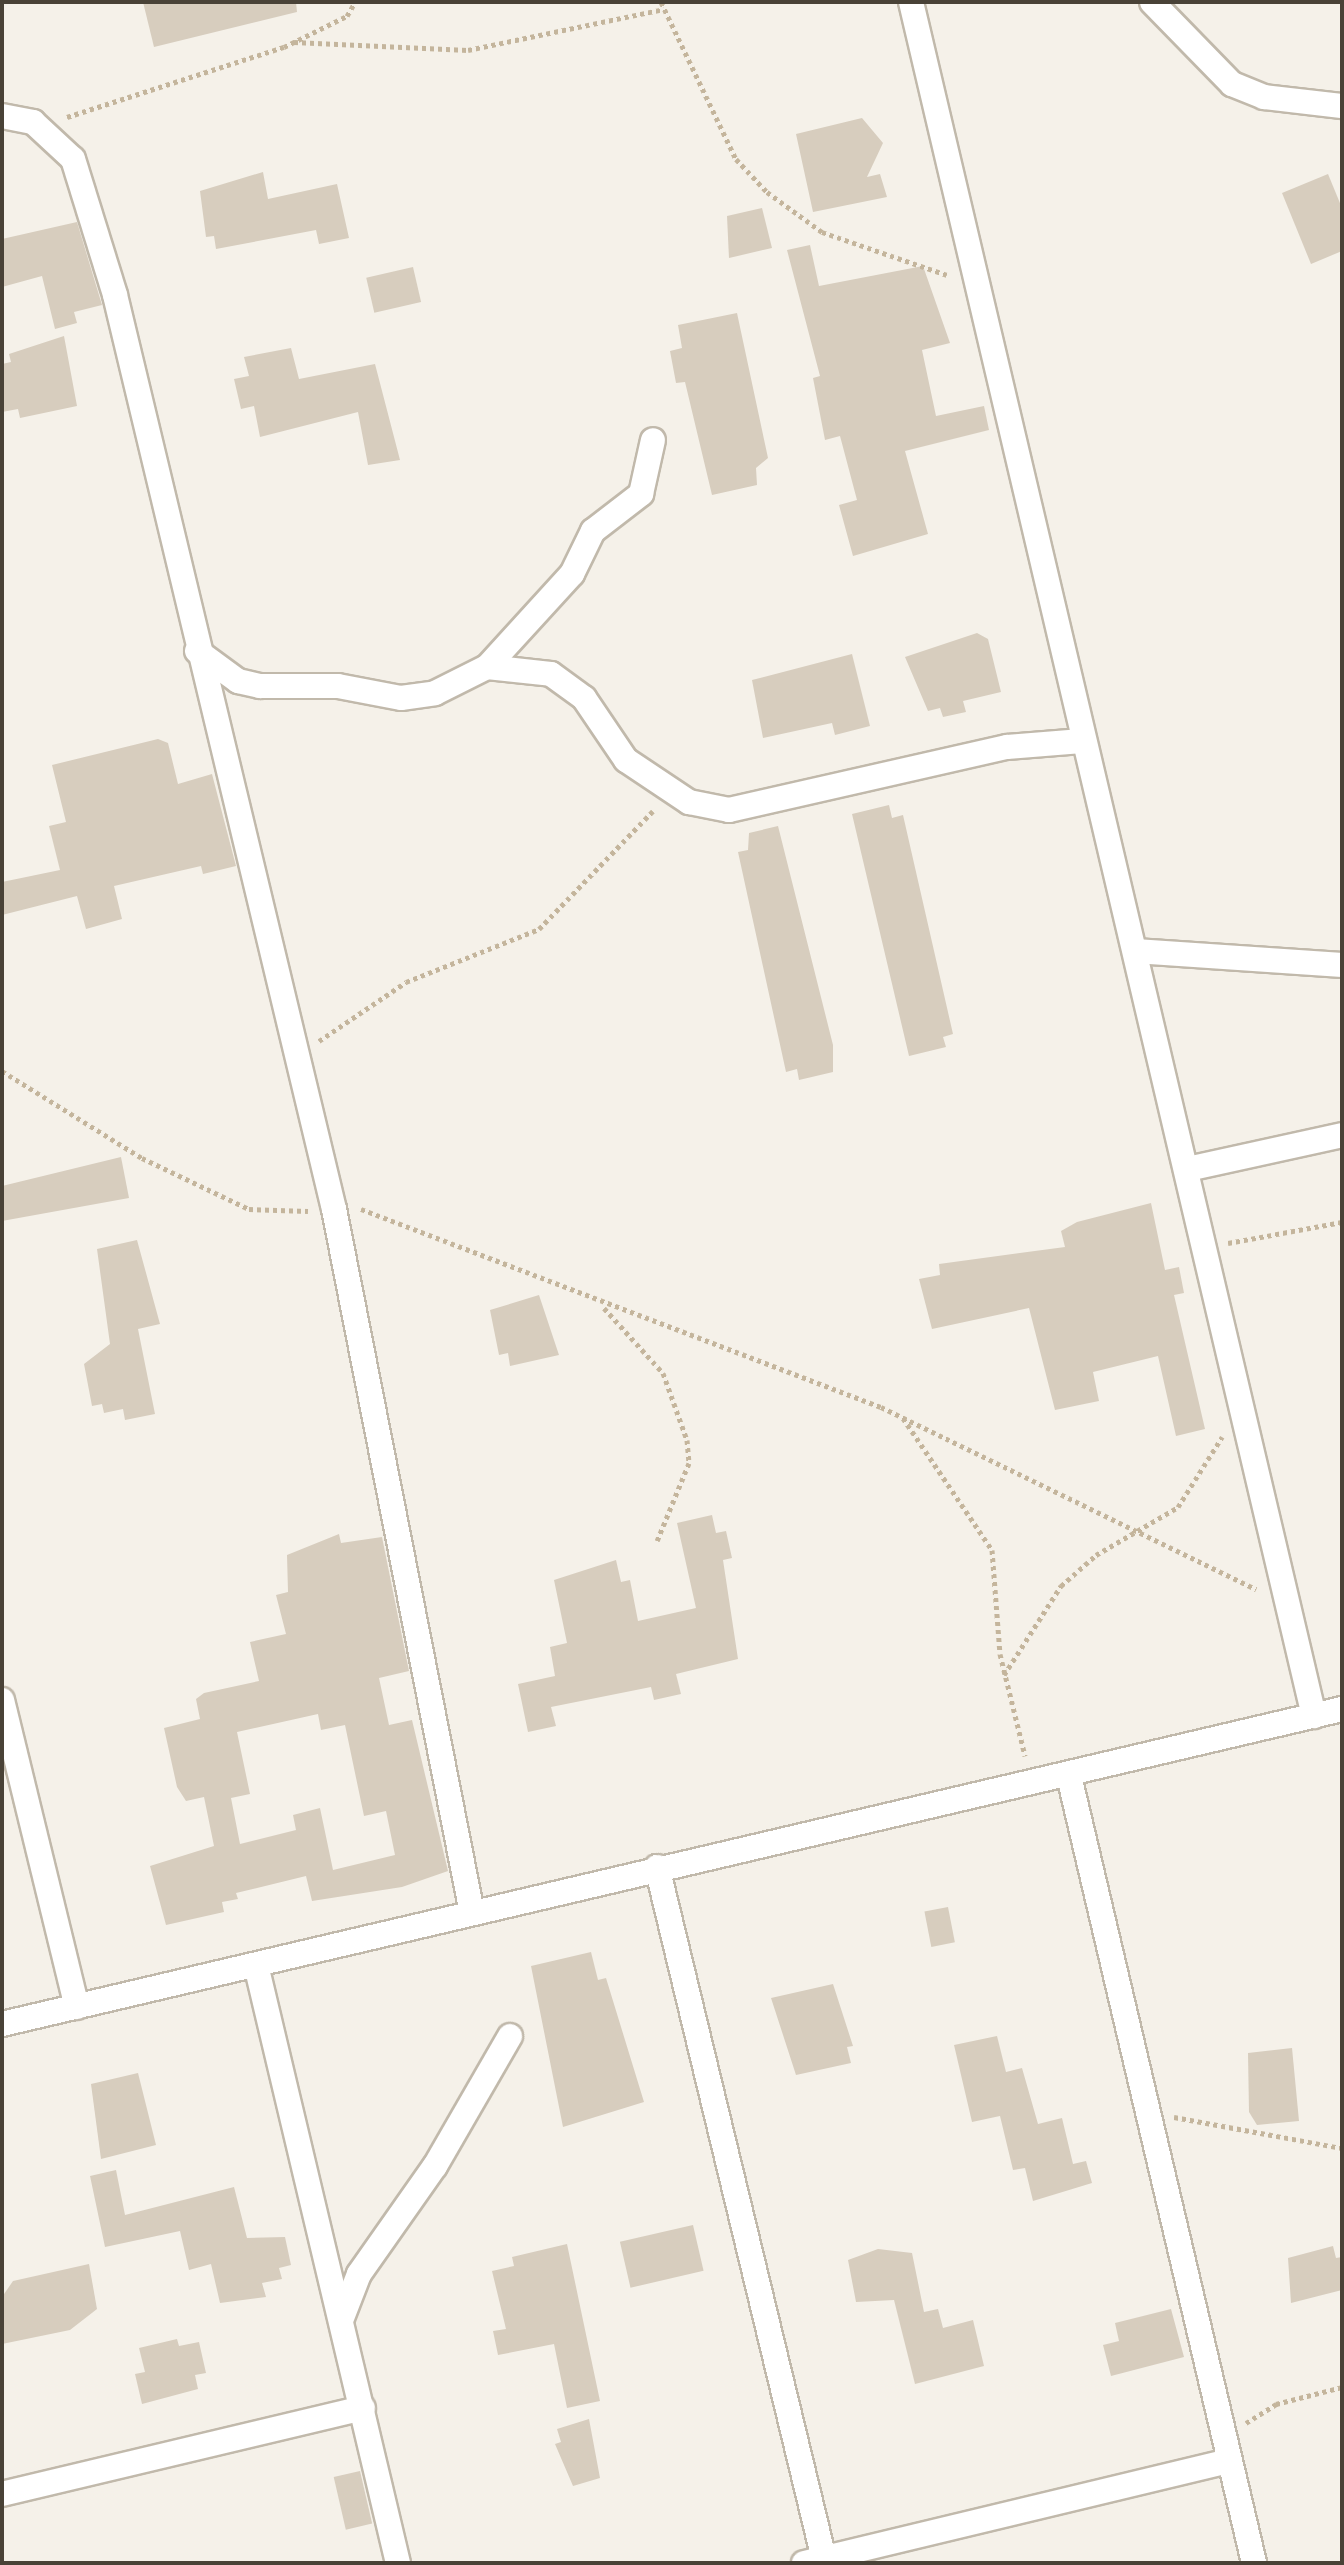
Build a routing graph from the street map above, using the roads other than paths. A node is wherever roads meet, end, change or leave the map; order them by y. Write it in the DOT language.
graph roads {
  1 [pos="911,2"];
  2 [pos="1152,2"];
  3 [pos="1342,106"];
  4 [pos="2,116"];
  5 [pos="653,440"];
  6 [pos="197,651"];
  7 [pos="487,667"];
  8 [pos="1082,741"];
  9 [pos="1136,951"];
  10 [pos="1342,965"];
  11 [pos="1342,1135"];
  12 [pos="1188,1169"];
  13 [pos="2,1700"];
  14 [pos="1342,1709"];
  15 [pos="1314,1716"];
  16 [pos="1069,1776"];
  17 [pos="657,1867"];
  18 [pos="472,1913"];
  19 [pos="257,1969"];
  20 [pos="77,2007"];
  21 [pos="2,2024"];
  22 [pos="510,2036"];
  23 [pos="341,2319"];
  24 [pos="363,2408"];
  25 [pos="1226,2454"];
  26 [pos="2,2494"];
  27 [pos="818,2561"];
  28 [pos="398,2563"];
  29 [pos="1254,2563"];
  1 -- 8 [label="street"];
  2 -- 3 [label="street"];
  4 -- 6 [label="street"];
  5 -- 7 [label="street"];
  6 -- 7 [label="street"];
  6 -- 18 [label="street"];
  7 -- 8 [label="street"];
  8 -- 9 [label="street"];
  9 -- 10 [label="street"];
  9 -- 12 [label="street"];
  11 -- 12 [label="street"];
  12 -- 15 [label="street"];
  13 -- 20 [label="street"];
  14 -- 15 [label="street"];
  15 -- 16 [label="street"];
  16 -- 17 [label="street"];
  16 -- 25 [label="street"];
  17 -- 18 [label="street"];
  17 -- 27 [label="street"];
  18 -- 19 [label="street"];
  19 -- 20 [label="street"];
  19 -- 23 [label="street"];
  20 -- 21 [label="street"];
  22 -- 23 [label="street"];
  23 -- 24 [label="street"];
  24 -- 26 [label="street"];
  24 -- 28 [label="street"];
  25 -- 27 [label="street"];
  25 -- 29 [label="street"];
}
